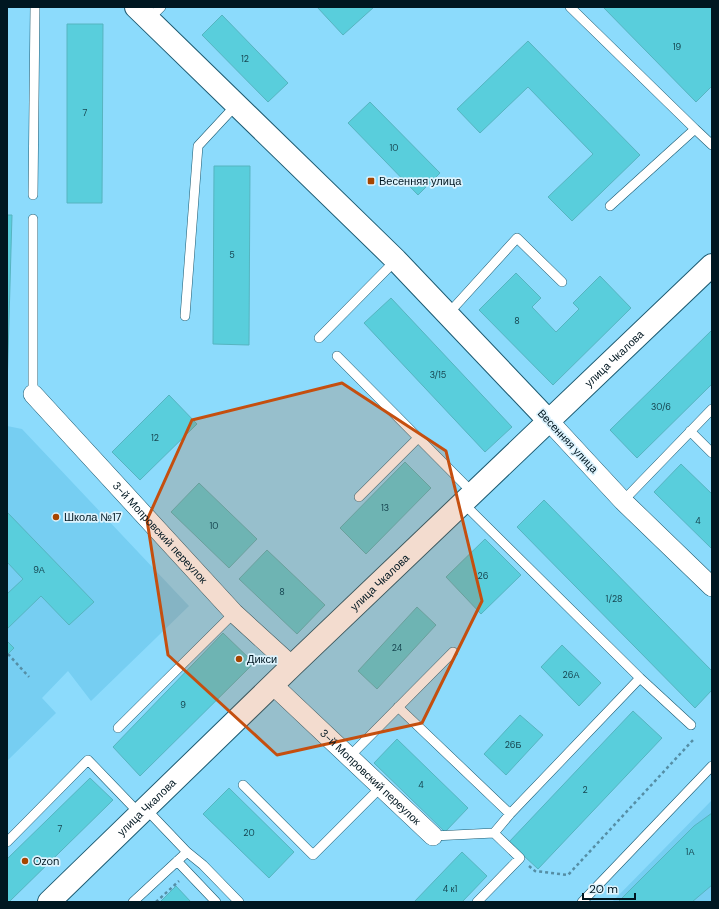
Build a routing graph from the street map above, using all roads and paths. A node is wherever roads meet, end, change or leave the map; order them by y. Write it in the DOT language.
graph roads {
  1 [pos="35,7"];
  2 [pos="570,7"];
  3 [pos="149,11"];
  4 [pos="236,104"];
  5 [pos="695,129"];
  6 [pos="712,145"];
  7 [pos="33,195"];
  8 [pos="610,206"];
  9 [pos="33,219"];
  10 [pos="396,260"];
  11 [pos="712,265"];
  12 [pos="562,282"];
  13 [pos="448,314"];
  14 [pos="185,316"];
  15 [pos="320,338"];
  16 [pos="337,356"];
  17 [pos="33,394"];
  18 [pos="712,409"];
  19 [pos="548,420"];
  20 [pos="690,431"];
  21 [pos="418,438"];
  22 [pos="712,453"];
  23 [pos="359,497"];
  24 [pos="468,498"];
  25 [pos="623,501"];
  26 [pos="712,587"];
  27 [pos="234,613"];
  28 [pos="453,652"];
  29 [pos="8,654"];
  30 [pos="292,666"];
  31 [pos="29,677"];
  32 [pos="640,678"];
  33 [pos="273,685"];
  34 [pos="398,707"];
  35 [pos="691,725"];
  36 [pos="118,728"];
  37 [pos="349,757"];
  38 [pos="712,766"];
  39 [pos="243,785"];
  40 [pos="381,787"];
  41 [pos="142,811"];
  42 [pos="510,814"];
  43 [pos="494,833"];
  44 [pos="433,836"];
  45 [pos="7,842"];
  46 [pos="187,852"];
  47 [pos="520,858"];
  48 [pos="177,861"];
  49 [pos="49,902"];
  50 [pos="134,902"];
  51 [pos="216,902"];
  52 [pos="239,902"];
  53 [pos="477,902"];
  54 [pos="582,902"];
  1 -- 7 [label="lane"];
  2 -- 5 [label="lane"];
  3 -- 4 [label="street, Весенняя улица"];
  4 -- 10 [label="street, Весенняя улица"];
  4 -- 14 [label="lane"];
  5 -- 6 [label="lane"];
  5 -- 8 [label="lane"];
  9 -- 17 [label="lane"];
  10 -- 13 [label="street, Весенняя улица"];
  10 -- 15 [label="lane"];
  11 -- 19 [label="street, улица Чкалова"];
  12 -- 13 [label="lane"];
  13 -- 19 [label="street, Весенняя улица"];
  16 -- 21 [label="lane"];
  17 -- 27 [label="street, 3-й Мопровский переулок"];
  18 -- 20 [label="lane"];
  19 -- 24 [label="street, улица Чкалова"];
  19 -- 25 [label="street, Весенняя улица"];
  20 -- 22 [label="lane"];
  20 -- 25 [label="lane"];
  21 -- 23 [label="lane"];
  21 -- 24 [label="lane"];
  24 -- 30 [label="street, улица Чкалова"];
  24 -- 32 [label="lane"];
  25 -- 26 [label="street, Весенняя улица"];
  27 -- 30 [label="street, 3-й Мопровский переулок"];
  27 -- 36 [label="lane"];
  28 -- 34 [label="lane"];
  29 -- 31 [label="path"];
  30 -- 33 [label="street, улица Чкалова"];
  32 -- 35 [label="lane"];
  32 -- 42 [label="lane"];
  33 -- 37 [label="street, 3-й Мопровский переулок"];
  33 -- 41 [label="street, улица Чкалова"];
  34 -- 37 [label="lane"];
  34 -- 42 [label="lane"];
  35 -- 47 [label="path"];
  37 -- 40 [label="street, 3-й Мопровский переулок"];
  38 -- 54 [label="lane"];
  39 -- 40 [label="lane"];
  40 -- 44 [label="street, 3-й Мопровский переулок"];
  41 -- 45 [label="lane"];
  41 -- 46 [label="lane"];
  41 -- 49 [label="street, улица Чкалова"];
  42 -- 43 [label="lane"];
  43 -- 44 [label="lane"];
  43 -- 47 [label="lane"];
  46 -- 48 [label="lane"];
  46 -- 52 [label="lane"];
  47 -- 53 [label="lane"];
  48 -- 50 [label="lane"];
  48 -- 51 [label="lane"];
}
